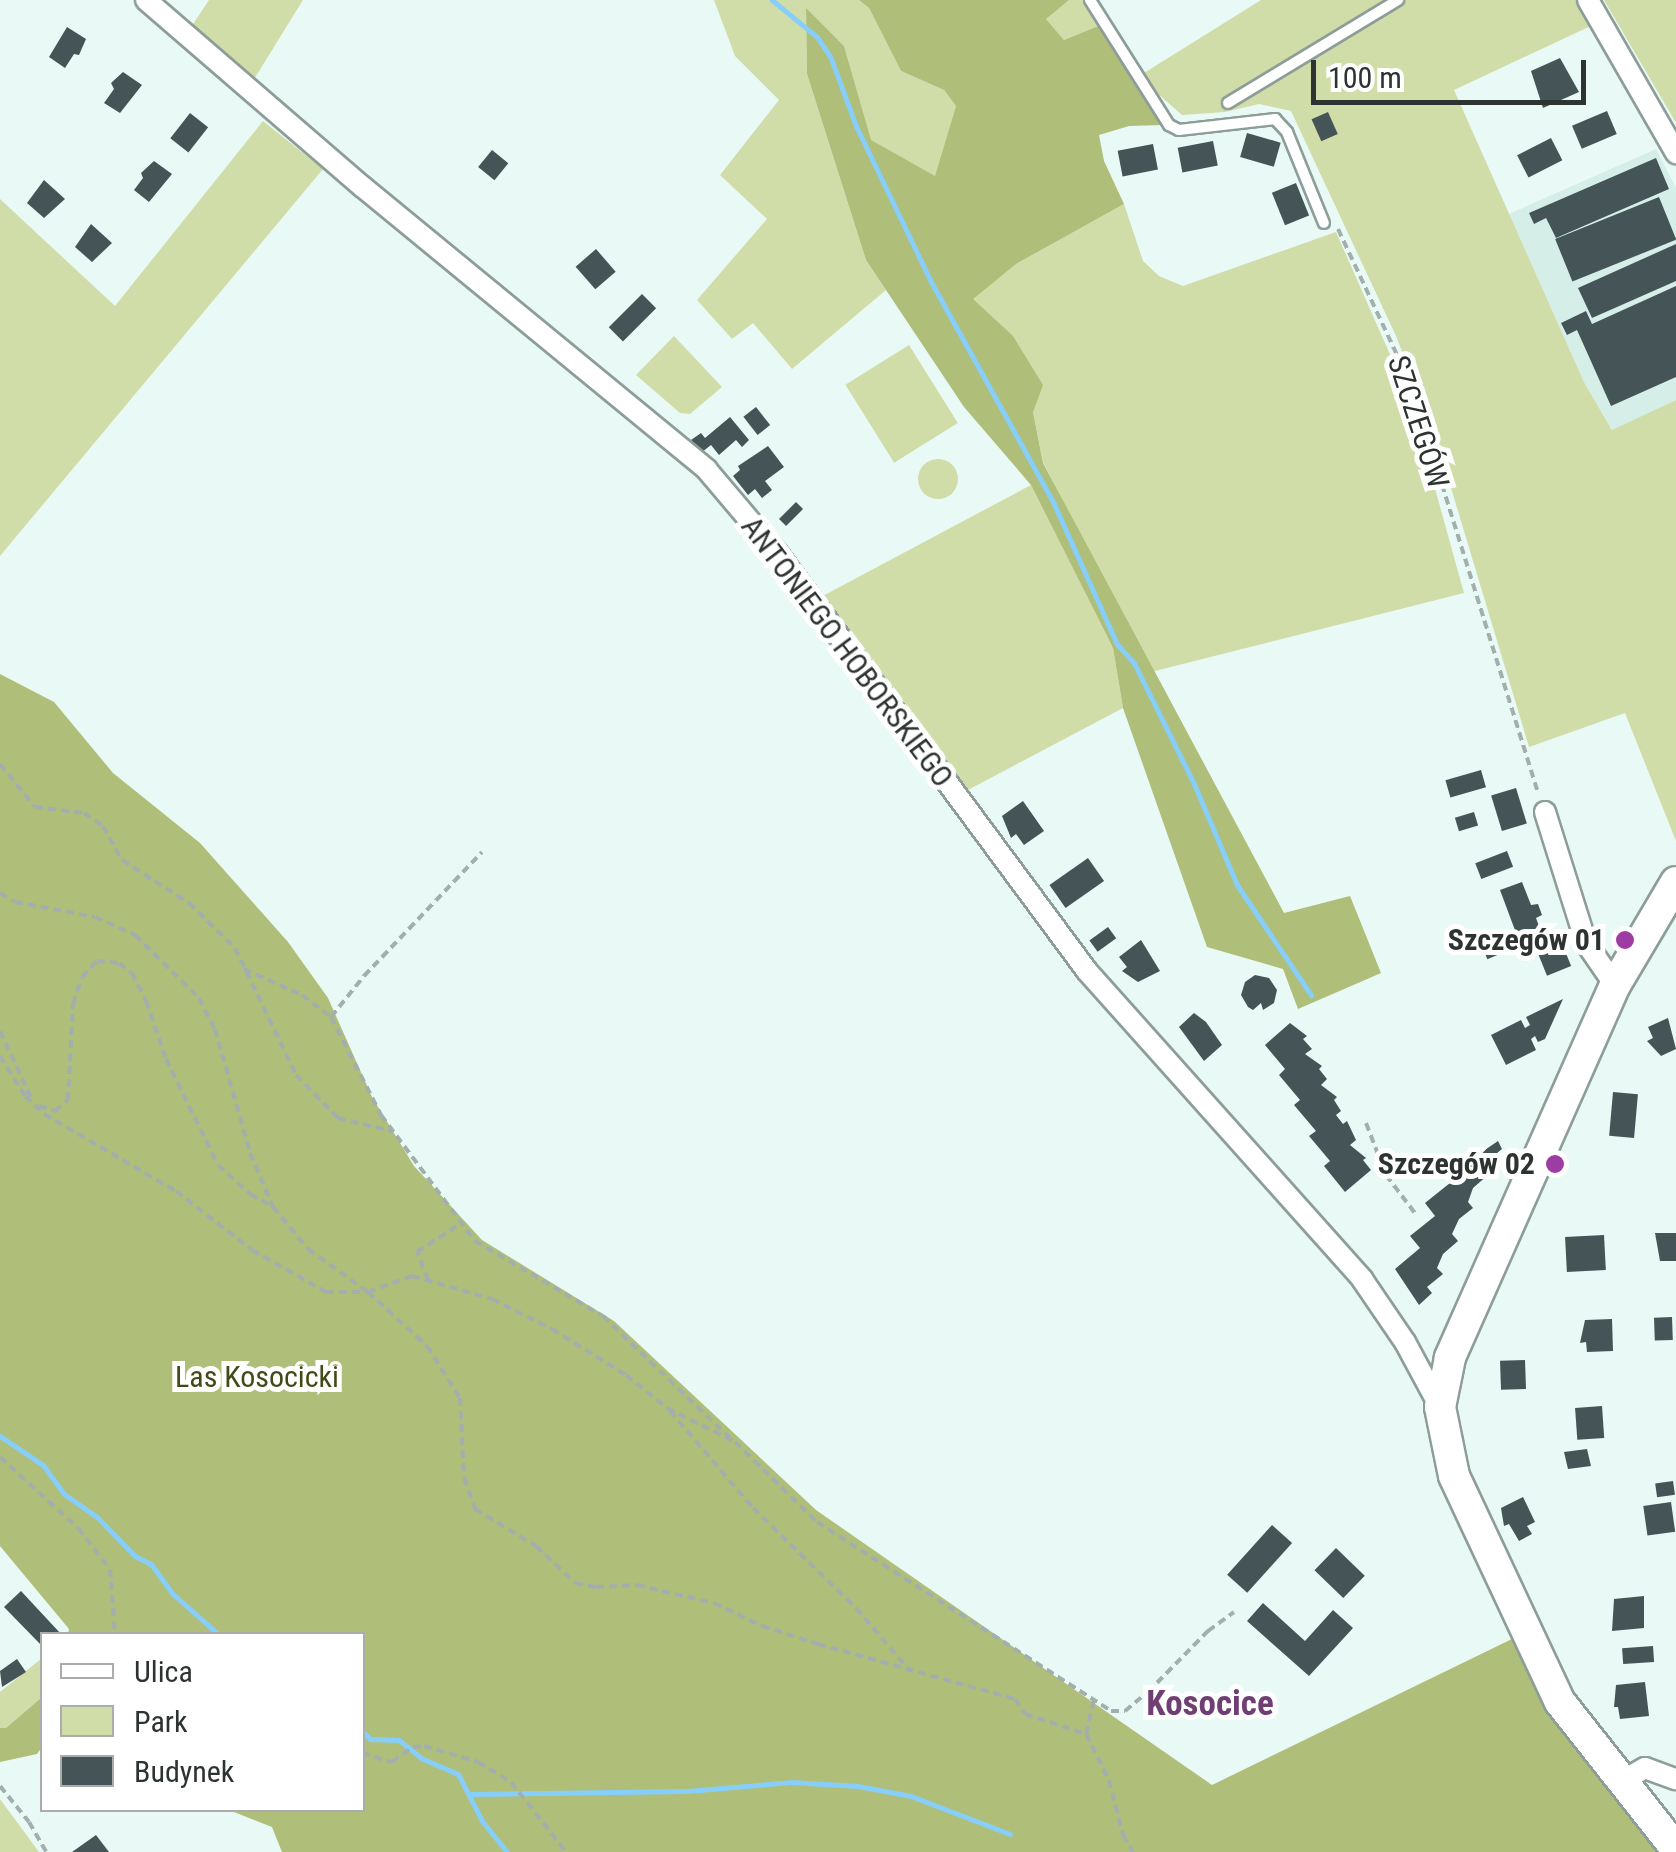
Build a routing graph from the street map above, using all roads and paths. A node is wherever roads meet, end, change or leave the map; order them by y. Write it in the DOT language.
graph roads {
  1 [pos="146,0"];
  2 [pos="1090,0"];
  3 [pos="1398,0"];
  4 [pos="1588,0"];
  5 [pos="1228,104"];
  6 [pos="1676,153"];
  7 [pos="1324,223"];
  8 [pos="0,764"];
  9 [pos="1545,812"];
  10 [pos="482,852"];
  11 [pos="1676,882"];
  12 [pos="0,893"];
  13 [pos="244,969"];
  14 [pos="1615,985"];
  15 [pos="332,1017"];
  16 [pos="0,1032"];
  17 [pos="0,1056"];
  18 [pos="1366,1123"];
  19 [pos="391,1130"];
  20 [pos="273,1207"];
  21 [pos="1415,1213"];
  22 [pos="463,1222"];
  23 [pos="428,1281"];
  24 [pos="368,1292"];
  25 [pos="1440,1407"];
  26 [pos="667,1408"];
  27 [pos="734,1442"];
  28 [pos="0,1457"];
  29 [pos="1234,1612"];
  30 [pos="115,1632"];
  31 [pos="910,1672"];
  32 [pos="1094,1700"];
  33 [pos="1086,1734"];
  34 [pos="365,1755"];
  35 [pos="1676,1779"];
  36 [pos="1624,1780"];
  37 [pos="0,1786"];
  38 [pos="1676,1849"];
  39 [pos="46,1852"];
  40 [pos="566,1852"];
  41 [pos="1133,1852"];
  1 -- 25 [label="street, ANTONIEGO HOBORSKIEGO"];
  2 -- 7 [label="lane"];
  3 -- 5 [label="lane"];
  4 -- 6 [label="street"];
  7 -- 9 [label="path, SZCZEGÓW"];
  8 -- 13 [label="path"];
  9 -- 14 [label="street"];
  10 -- 15 [label="path"];
  11 -- 14 [label="street"];
  12 -- 20 [label="path"];
  13 -- 15 [label="path"];
  13 -- 19 [label="path"];
  14 -- 25 [label="street"];
  15 -- 19 [label="path"];
  16 -- 20 [label="path"];
  17 -- 24 [label="path"];
  18 -- 21 [label="path"];
  19 -- 22 [label="path"];
  20 -- 24 [label="path"];
  22 -- 23 [label="path"];
  22 -- 27 [label="path"];
  23 -- 24 [label="path"];
  23 -- 26 [label="path"];
  24 -- 31 [label="path"];
  25 -- 36 [label="street"];
  26 -- 27 [label="path"];
  26 -- 31 [label="path"];
  27 -- 32 [label="path"];
  28 -- 30 [label="path"];
  29 -- 32 [label="path"];
  31 -- 33 [label="path"];
  32 -- 33 [label="path"];
  33 -- 41 [label="path"];
  34 -- 40 [label="path"];
  35 -- 36 [label="street"];
  36 -- 38 [label="street"];
  37 -- 39 [label="path"];
}
